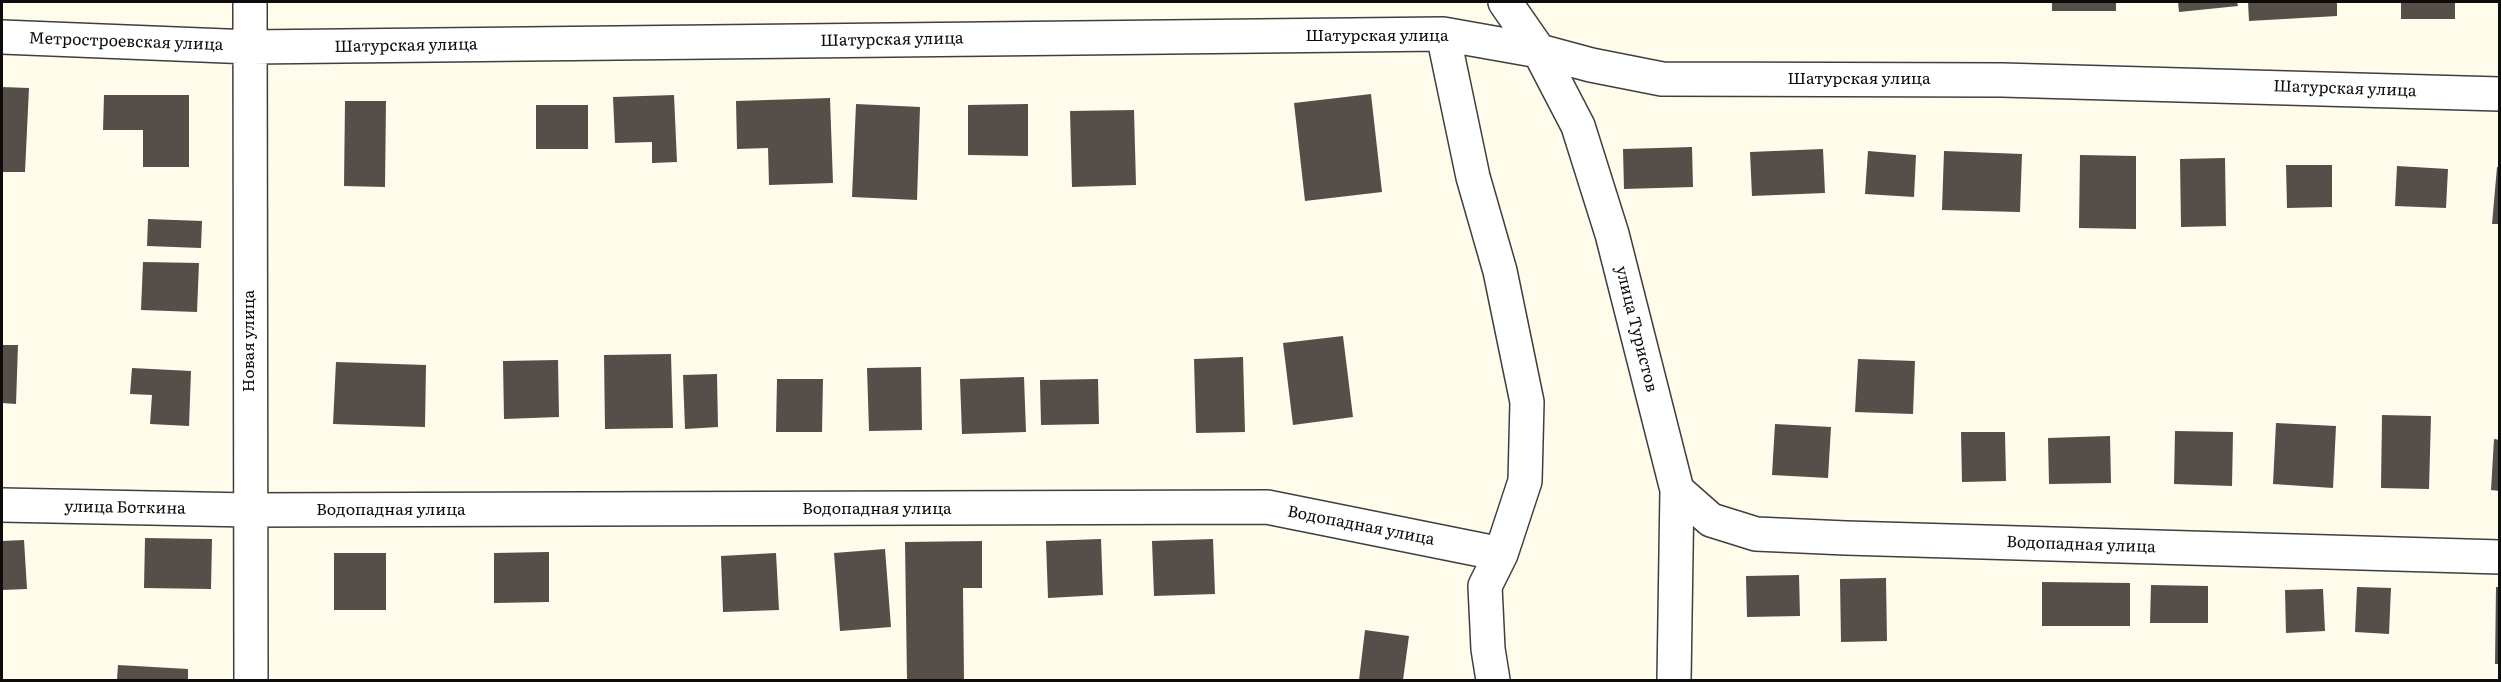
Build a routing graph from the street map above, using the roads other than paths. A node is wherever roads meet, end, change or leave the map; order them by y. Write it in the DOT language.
graph roads {
  1 [pos="250,2"];
  2 [pos="1505,2"];
  3 [pos="1443,34"];
  4 [pos="2,37"];
  5 [pos="251,47"];
  6 [pos="1539,51"];
  7 [pos="2499,94"];
  8 [pos="1677,490"];
  9 [pos="2,505"];
  10 [pos="249,510"];
  11 [pos="1501,554"];
  12 [pos="2499,557"];
  13 [pos="251,681"];
  14 [pos="1493,681"];
  15 [pos="1674,681"];
  1 -- 5 [label="street, Новая улица"];
  2 -- 6 [label="street, улица Туристов"];
  3 -- 5 [label="street, Шатурская улица"];
  3 -- 6 [label="street, Шатурская улица"];
  3 -- 11 [label="street"];
  4 -- 5 [label="street, Метростроевская улица"];
  5 -- 10 [label="street, Новая улица"];
  6 -- 7 [label="street, Шатурская улица"];
  6 -- 8 [label="street, улица Туристов"];
  8 -- 12 [label="street, Водопадная улица"];
  8 -- 15 [label="street, улица Туристов"];
  9 -- 10 [label="street, улица Боткина"];
  10 -- 11 [label="street, Водопадная улица"];
  10 -- 13 [label="street, Новая улица"];
  11 -- 14 [label="street"];
}
